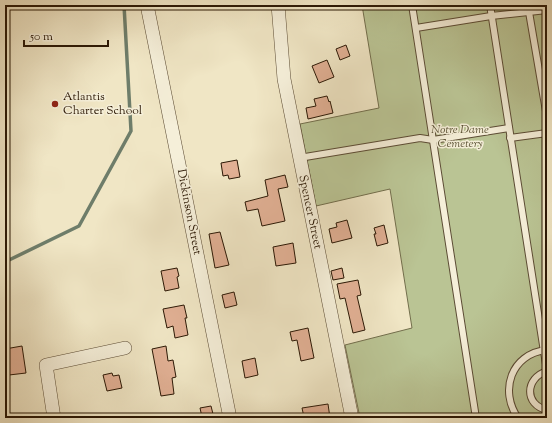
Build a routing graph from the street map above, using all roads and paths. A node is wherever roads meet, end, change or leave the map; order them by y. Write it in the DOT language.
graph roads {
  1 [pos="147,5"];
  2 [pos="278,5"];
  3 [pos="412,5"];
  4 [pos="490,5"];
  5 [pos="526,5"];
  6 [pos="547,10"];
  7 [pos="529,12"];
  8 [pos="491,16"];
  9 [pos="416,28"];
  10 [pos="547,117"];
  11 [pos="509,128"];
  12 [pos="547,134"];
  13 [pos="510,138"];
  14 [pos="433,140"];
  15 [pos="299,158"];
  16 [pos="125,348"];
  17 [pos="545,350"];
  18 [pos="547,371"];
  19 [pos="547,410"];
  20 [pos="54,418"];
  21 [pos="230,418"];
  22 [pos="352,418"];
  23 [pos="476,418"];
  24 [pos="518,418"];
  1 -- 21 [label="street, Dickinson Street"];
  2 -- 15 [label="street, Spencer Street"];
  3 -- 9 [label="lane"];
  4 -- 8 [label="lane"];
  5 -- 7 [label="lane"];
  6 -- 7 [label="lane"];
  7 -- 8 [label="lane"];
  7 -- 10 [label="lane"];
  8 -- 9 [label="lane"];
  8 -- 11 [label="lane"];
  9 -- 14 [label="lane"];
  11 -- 13 [label="lane"];
  11 -- 14 [label="lane"];
  12 -- 13 [label="lane"];
  13 -- 17 [label="lane"];
  14 -- 15 [label="lane"];
  14 -- 23 [label="lane"];
  15 -- 22 [label="street, Spencer Street"];
  16 -- 20 [label="street"];
  17 -- 18 [label="lane"];
  17 -- 24 [label="lane"];
  18 -- 19 [label="lane"];
}
